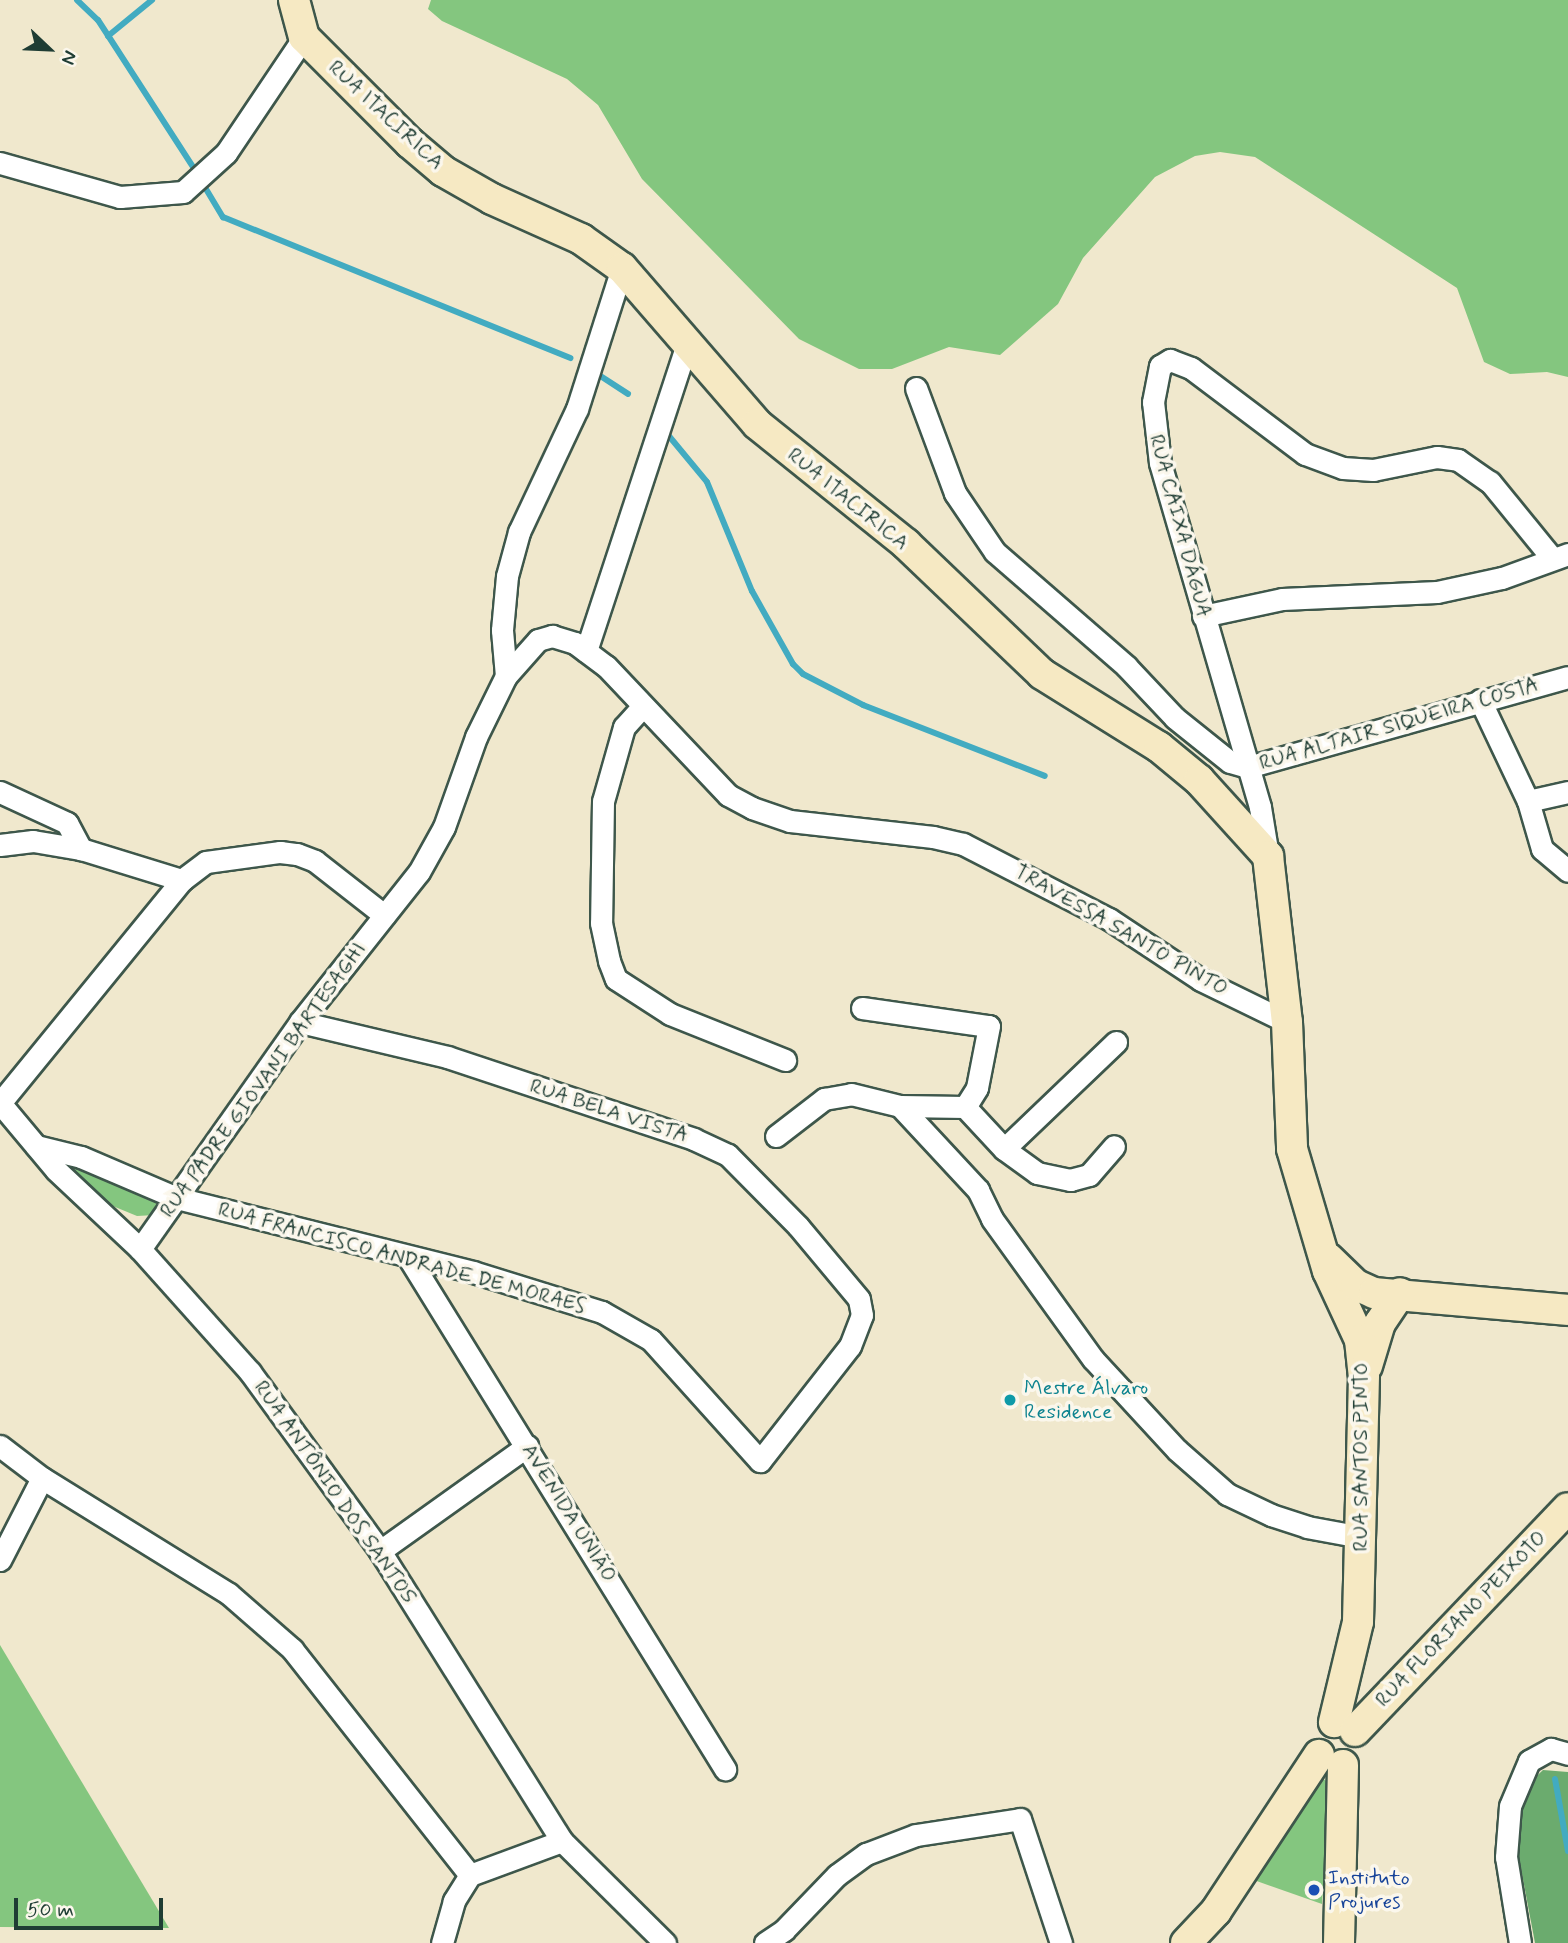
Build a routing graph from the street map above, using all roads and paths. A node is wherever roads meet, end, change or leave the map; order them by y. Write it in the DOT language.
graph roads {
  1 [pos="294,0"];
  2 [pos="304,37"];
  3 [pos="0,163"];
  4 [pos="622,268"];
  5 [pos="687,343"];
  6 [pos="916,388"];
  7 [pos="1560,556"];
  8 [pos="1203,616"];
  9 [pos="586,650"];
  10 [pos="506,676"];
  11 [pos="1568,677"];
  12 [pos="1480,700"];
  13 [pos="643,706"];
  14 [pos="1239,765"];
  15 [pos="0,792"];
  16 [pos="1568,792"];
  17 [pos="1528,801"];
  18 [pos="436,842"];
  19 [pos="0,845"];
  20 [pos="81,849"];
  21 [pos="1268,856"];
  22 [pos="1568,871"];
  23 [pos="182,880"];
  24 [pos="384,915"];
  25 [pos="862,1007"];
  26 [pos="300,1022"];
  27 [pos="1287,1022"];
  28 [pos="1116,1042"];
  29 [pos="785,1060"];
  30 [pos="0,1103"];
  31 [pos="900,1105"];
  32 [pos="965,1107"];
  33 [pos="776,1136"];
  34 [pos="36,1146"];
  35 [pos="1114,1146"];
  36 [pos="1004,1149"];
  37 [pos="177,1198"];
  38 [pos="139,1249"];
  39 [pos="1324,1254"];
  40 [pos="410,1260"];
  41 [pos="1400,1293"];
  42 [pos="1568,1310"];
  43 [pos="1364,1376"];
  44 [pos="0,1446"];
  45 [pos="527,1446"];
  46 [pos="760,1461"];
  47 [pos="42,1478"];
  48 [pos="1568,1508"];
  49 [pos="1361,1537"];
  50 [pos="380,1551"];
  51 [pos="0,1560"];
  52 [pos="1345,1727"];
  53 [pos="1568,1754"];
  54 [pos="1331,1760"];
  55 [pos="725,1769"];
  56 [pos="562,1840"];
  57 [pos="470,1874"];
  58 [pos="442,1943"];
  59 [pos="665,1943"];
  60 [pos="765,1943"];
  61 [pos="1061,1943"];
  62 [pos="1186,1943"];
  63 [pos="1339,1943"];
  64 [pos="1520,1943"];
  1 -- 2 [label="street"];
  2 -- 3 [label="street"];
  2 -- 4 [label="street, RUA ITACIRICA"];
  4 -- 5 [label="street, RUA ITACIRICA"];
  4 -- 10 [label="street"];
  5 -- 9 [label="street"];
  5 -- 21 [label="street, RUA ITACIRICA"];
  6 -- 14 [label="street"];
  7 -- 8 [label="street"];
  7 -- 8 [label="street, RUA CAIXA DÁGUA"];
  8 -- 14 [label="street, RUA CAIXA DÁGUA"];
  9 -- 10 [label="street, TRAVESSA SANTO PINTO"];
  9 -- 13 [label="street, TRAVESSA SANTO PINTO"];
  10 -- 18 [label="street, TRAVESSA SANTO PINTO"];
  11 -- 12 [label="street, RUA ALTAIR SIQUEIRA COSTA"];
  12 -- 14 [label="street, RUA ALTAIR SIQUEIRA COSTA"];
  12 -- 17 [label="street"];
  13 -- 27 [label="street, TRAVESSA SANTO PINTO"];
  13 -- 29 [label="street"];
  14 -- 21 [label="street, RUA CAIXA DÁGUA"];
  15 -- 20 [label="street"];
  16 -- 17 [label="street"];
  17 -- 22 [label="street"];
  18 -- 24 [label="street, RUA PADRE GIOVANI BARTESAGHI"];
  19 -- 20 [label="street"];
  20 -- 23 [label="street"];
  21 -- 27 [label="street"];
  23 -- 24 [label="street"];
  23 -- 30 [label="street"];
  24 -- 26 [label="street, RUA PADRE GIOVANI BARTESAGHI"];
  25 -- 32 [label="street"];
  26 -- 37 [label="street, RUA PADRE GIOVANI BARTESAGHI"];
  26 -- 46 [label="street, RUA BELA VISTA"];
  27 -- 39 [label="street"];
  28 -- 36 [label="street"];
  30 -- 34 [label="street, RUA ANTÔNIO DOS SANTOS"];
  31 -- 32 [label="street"];
  31 -- 33 [label="street"];
  31 -- 49 [label="street"];
  32 -- 36 [label="street"];
  34 -- 37 [label="street, RUA FRANCISCO ANDRADE DE MORAES"];
  34 -- 38 [label="street, RUA ANTÔNIO DOS SANTOS"];
  35 -- 36 [label="street"];
  37 -- 38 [label="street, RUA PADRE GIOVANI BARTESAGHI"];
  37 -- 40 [label="street, RUA FRANCISCO ANDRADE DE MORAES"];
  38 -- 50 [label="street, RUA ANTÔNIO DOS SANTOS"];
  39 -- 41 [label="street"];
  39 -- 43 [label="street, RUA SANTOS PINTO"];
  40 -- 45 [label="street, AVENIDA UNIÃO"];
  40 -- 46 [label="street, RUA FRANCISCO ANDRADE DE MORAES"];
  41 -- 42 [label="street"];
  41 -- 43 [label="street"];
  43 -- 49 [label="street, RUA SANTOS PINTO"];
  44 -- 47 [label="street"];
  45 -- 50 [label="street"];
  45 -- 55 [label="street, AVENIDA UNIÃO"];
  47 -- 51 [label="street"];
  47 -- 57 [label="street"];
  48 -- 52 [label="street, RUA FLORIANO PEIXOTO"];
  49 -- 52 [label="street, RUA SANTOS PINTO"];
  50 -- 56 [label="street, RUA ANTÔNIO DOS SANTOS"];
  52 -- 54 [label="street, RUA SANTOS PINTO"];
  53 -- 64 [label="street"];
  54 -- 62 [label="street"];
  54 -- 63 [label="street"];
  56 -- 57 [label="street"];
  56 -- 59 [label="street, RUA ANTÔNIO DOS SANTOS"];
  57 -- 58 [label="street"];
  60 -- 61 [label="street"];
}
